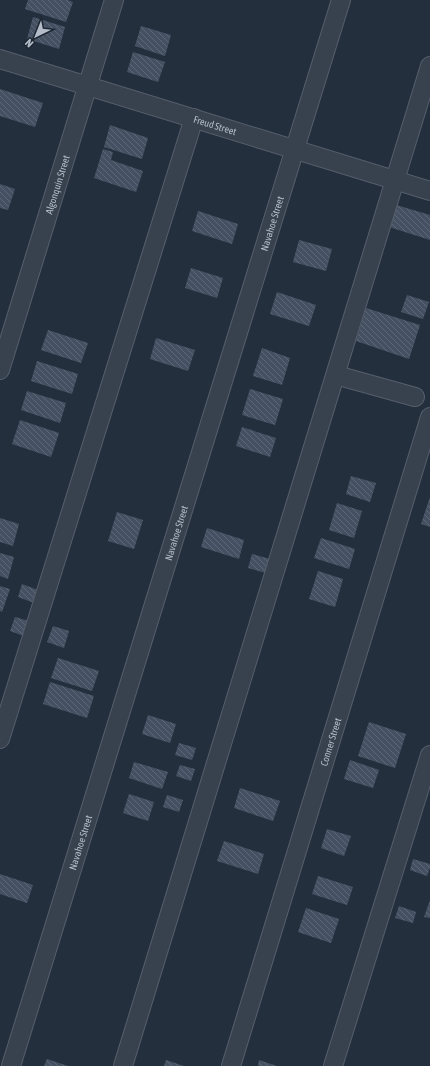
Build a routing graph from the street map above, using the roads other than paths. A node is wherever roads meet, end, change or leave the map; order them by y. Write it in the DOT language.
graph roads {
  1 [pos="114,0"];
  2 [pos="341,0"];
  3 [pos="0,59"];
  4 [pos="430,66"];
  5 [pos="88,86"];
  6 [pos="194,118"];
  7 [pos="295,149"];
  8 [pos="395,180"];
  9 [pos="430,191"];
  10 [pos="0,370"];
  11 [pos="343,377"];
  12 [pos="416,397"];
  13 [pos="430,417"];
  14 [pos="0,740"];
  15 [pos="430,755"];
  16 [pos="12,1066"];
  17 [pos="123,1066"];
  18 [pos="231,1066"];
  19 [pos="333,1066"];
  1 -- 5 [label="street, Algonquin Street"];
  2 -- 7 [label="street, Navahoe Street"];
  3 -- 5 [label="street, Freud Street"];
  4 -- 8 [label="street"];
  5 -- 6 [label="street, Freud Street"];
  5 -- 10 [label="street, Algonquin Street"];
  6 -- 7 [label="street, Freud Street"];
  6 -- 14 [label="street"];
  7 -- 8 [label="street, Freud Street"];
  7 -- 16 [label="street, Navahoe Street"];
  8 -- 9 [label="street, Freud Street"];
  8 -- 17 [label="street"];
  11 -- 12 [label="street"];
  13 -- 18 [label="street, Conner Street"];
  15 -- 19 [label="street"];
}
